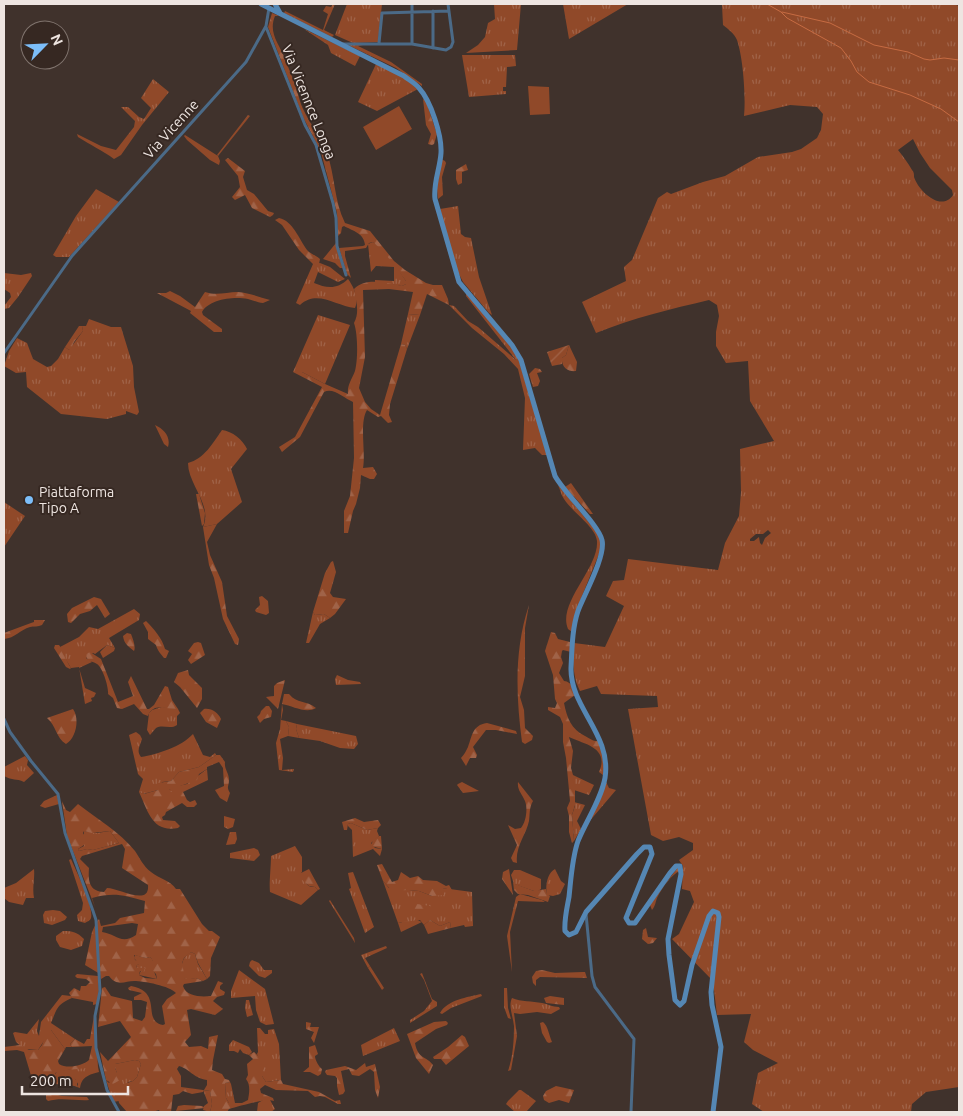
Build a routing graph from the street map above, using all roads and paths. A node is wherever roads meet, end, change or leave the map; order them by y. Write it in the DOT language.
graph roads {
  1 [pos="261,4"];
  2 [pos="412,4"];
  3 [pos="448,4"];
  4 [pos="272,5"];
  5 [pos="433,11"];
  6 [pos="449,11"];
  7 [pos="412,12"];
  8 [pos="266,26"];
  9 [pos="379,43"];
  10 [pos="340,44"];
  11 [pos="412,44"];
  12 [pos="433,48"];
  13 [pos="346,276"];
  14 [pos="4,353"];
  15 [pos="4,719"];
  16 [pos="586,912"];
  17 [pos="119,1112"];
  18 [pos="631,1112"];
  19 [pos="713,1112"];
  1 -- 4 [label="main road"];
  2 -- 7 [label="street"];
  3 -- 6 [label="street"];
  4 -- 8 [label="street, Via Vicenne"];
  4 -- 10 [label="main road"];
  5 -- 6 [label="street"];
  5 -- 7 [label="street"];
  5 -- 12 [label="street"];
  6 -- 12 [label="street"];
  7 -- 9 [label="street"];
  7 -- 11 [label="street"];
  8 -- 13 [label="street, Via Vicennce Longa"];
  8 -- 14 [label="street, Via Vicenne"];
  9 -- 10 [label="street"];
  9 -- 11 [label="street"];
  10 -- 16 [label="main road"];
  11 -- 12 [label="street"];
  15 -- 17 [label="street"];
  16 -- 18 [label="street"];
  16 -- 19 [label="main road"];
}
